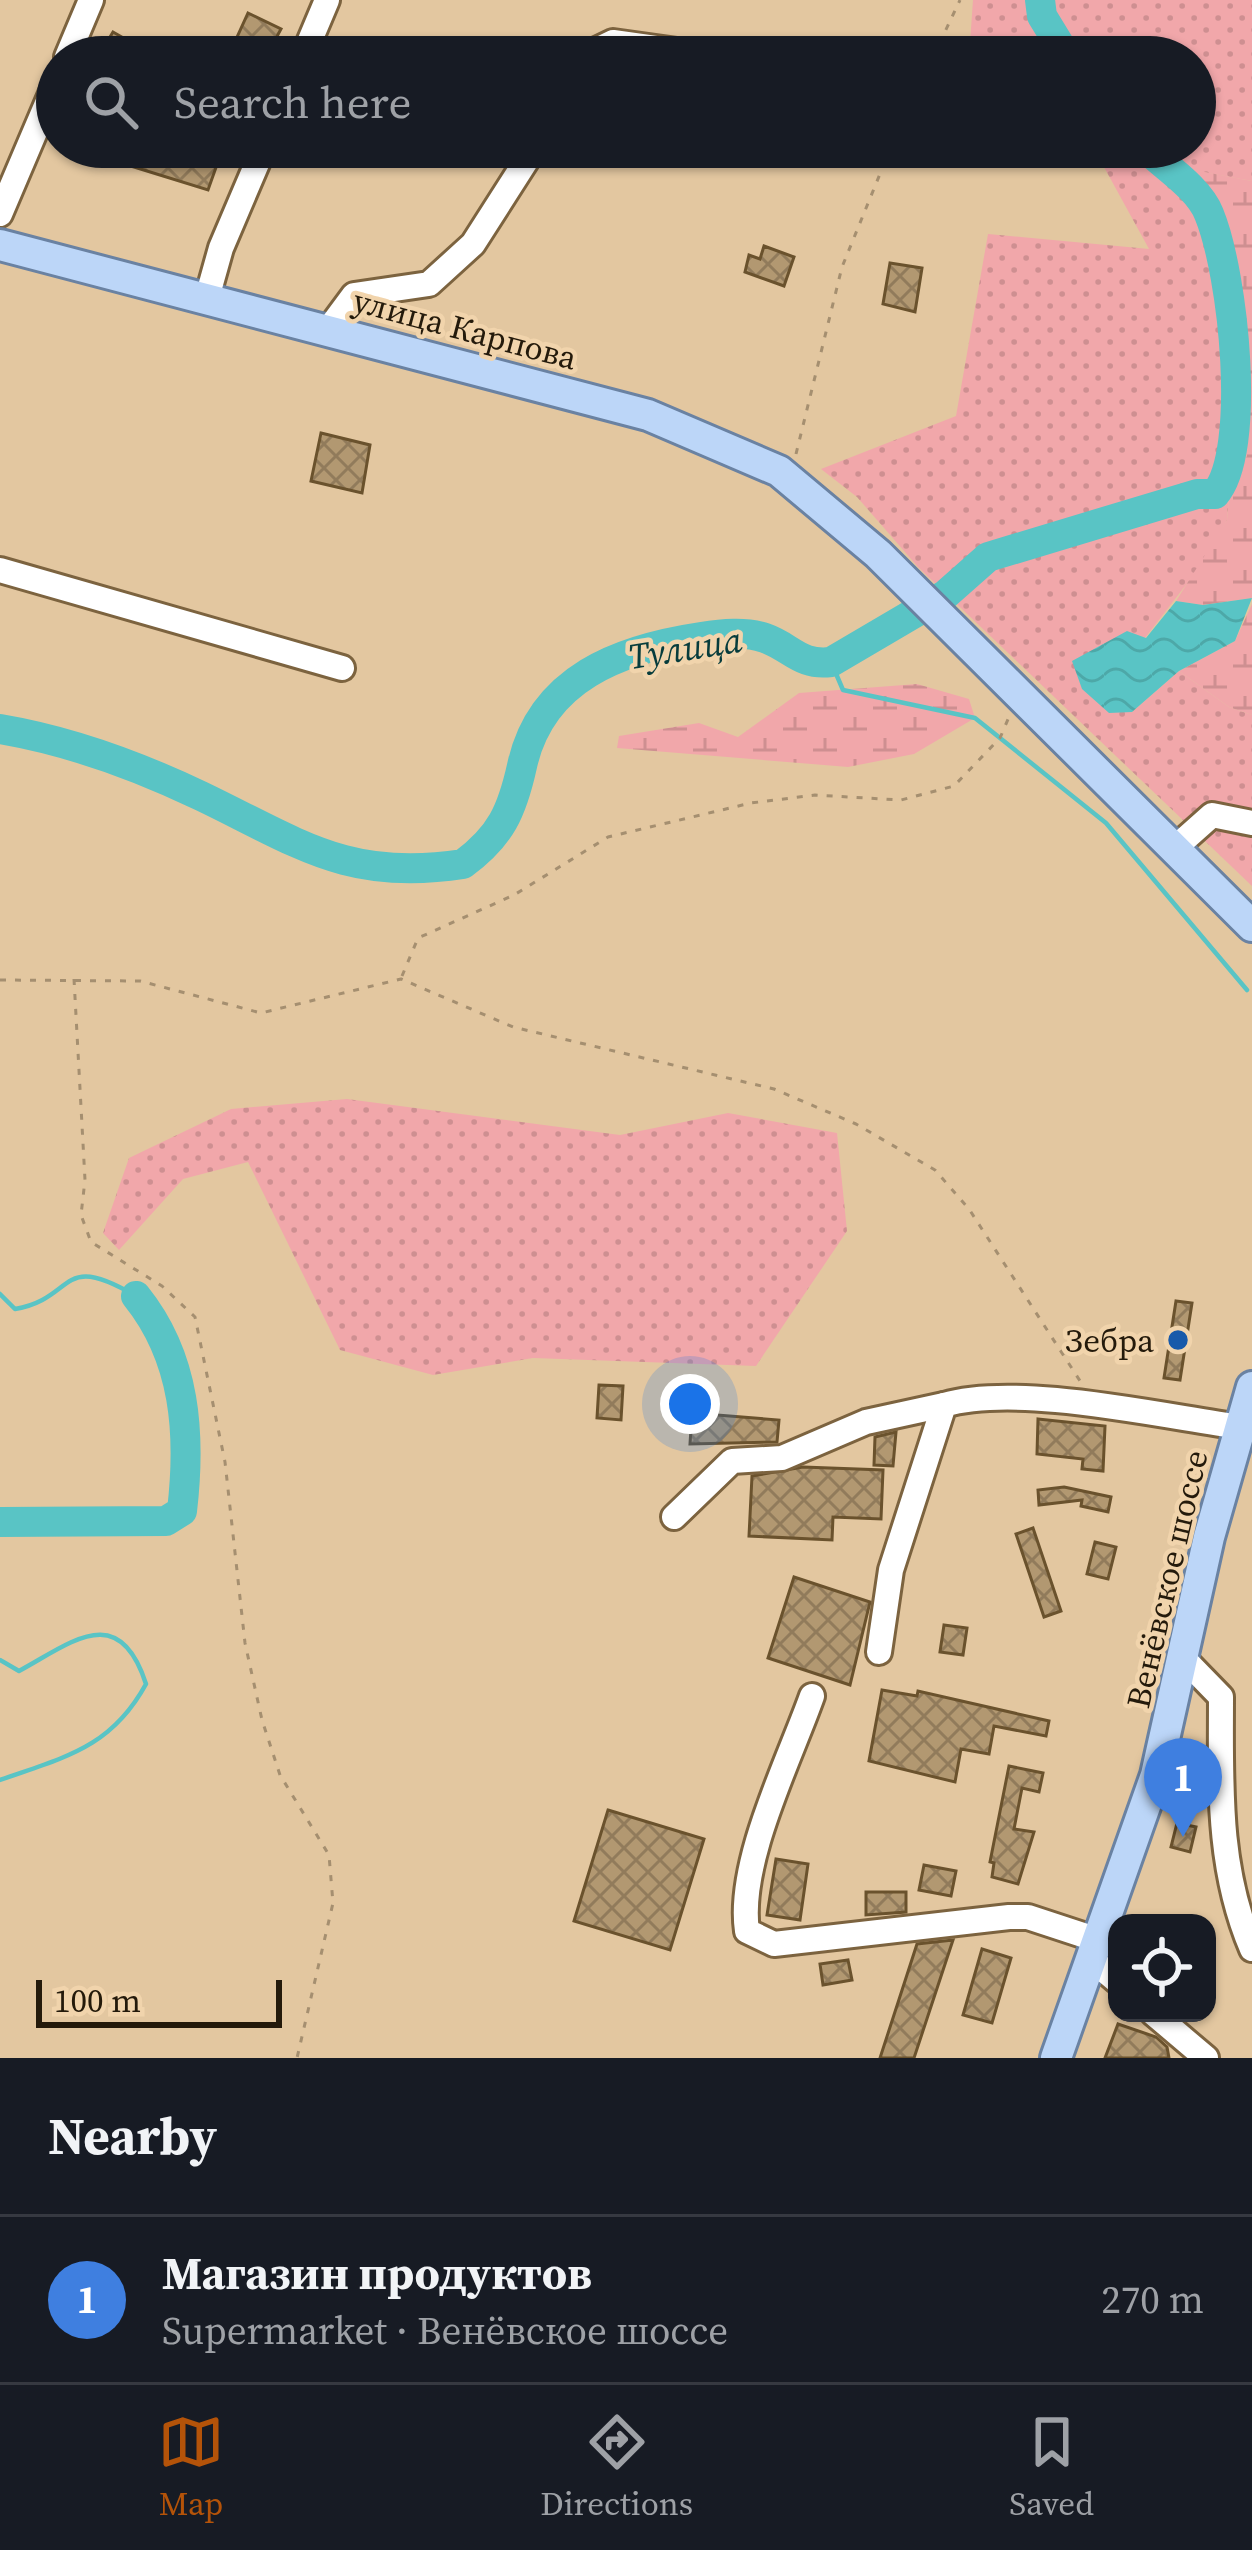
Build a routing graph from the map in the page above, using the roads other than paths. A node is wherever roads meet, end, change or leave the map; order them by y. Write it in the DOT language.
graph roads {
  1 [pos="91,0"];
  2 [pos="327,0"];
  3 [pos="76,36"];
  4 [pos="312,36"];
  5 [pos="36,129"];
  6 [pos="255,168"];
  7 [pos="522,168"];
  8 [pos="0,214"];
  9 [pos="0,245"];
  10 [pos="207,298"];
  11 [pos="328,330"];
  12 [pos="0,570"];
  13 [pos="342,668"];
  14 [pos="1252,824"];
  15 [pos="1176,847"];
  16 [pos="1248,918"];
  17 [pos="1252,1388"];
  18 [pos="944,1405"];
  19 [pos="1240,1427"];
  20 [pos="674,1517"];
  21 [pos="879,1652"];
  22 [pos="1185,1660"];
  23 [pos="812,1696"];
  24 [pos="1095,1949"];
  25 [pos="1252,1949"];
  26 [pos="1108,1968"];
  27 [pos="1164,2022"];
  28 [pos="1057,2058"];
  29 [pos="1206,2058"];
  1 -- 3 [label="street"];
  2 -- 4 [label="street"];
  5 -- 8 [label="street"];
  6 -- 10 [label="street"];
  7 -- 11 [label="street"];
  9 -- 10 [label="main road, улица Карпова"];
  10 -- 11 [label="main road, улица Карпова"];
  11 -- 15 [label="main road, улица Карпова"];
  12 -- 13 [label="street"];
  14 -- 15 [label="street"];
  15 -- 16 [label="main road, улица Карпова"];
  17 -- 19 [label="main road, Венёвское шоссе"];
  18 -- 19 [label="street"];
  18 -- 20 [label="street"];
  18 -- 21 [label="street"];
  19 -- 22 [label="main road, Венёвское шоссе"];
  22 -- 24 [label="main road, Венёвское шоссе"];
  22 -- 25 [label="street"];
  23 -- 24 [label="street"];
  24 -- 26 [label="street"];
  24 -- 28 [label="main road, Венёвское шоссе"];
  27 -- 29 [label="street"];
}
